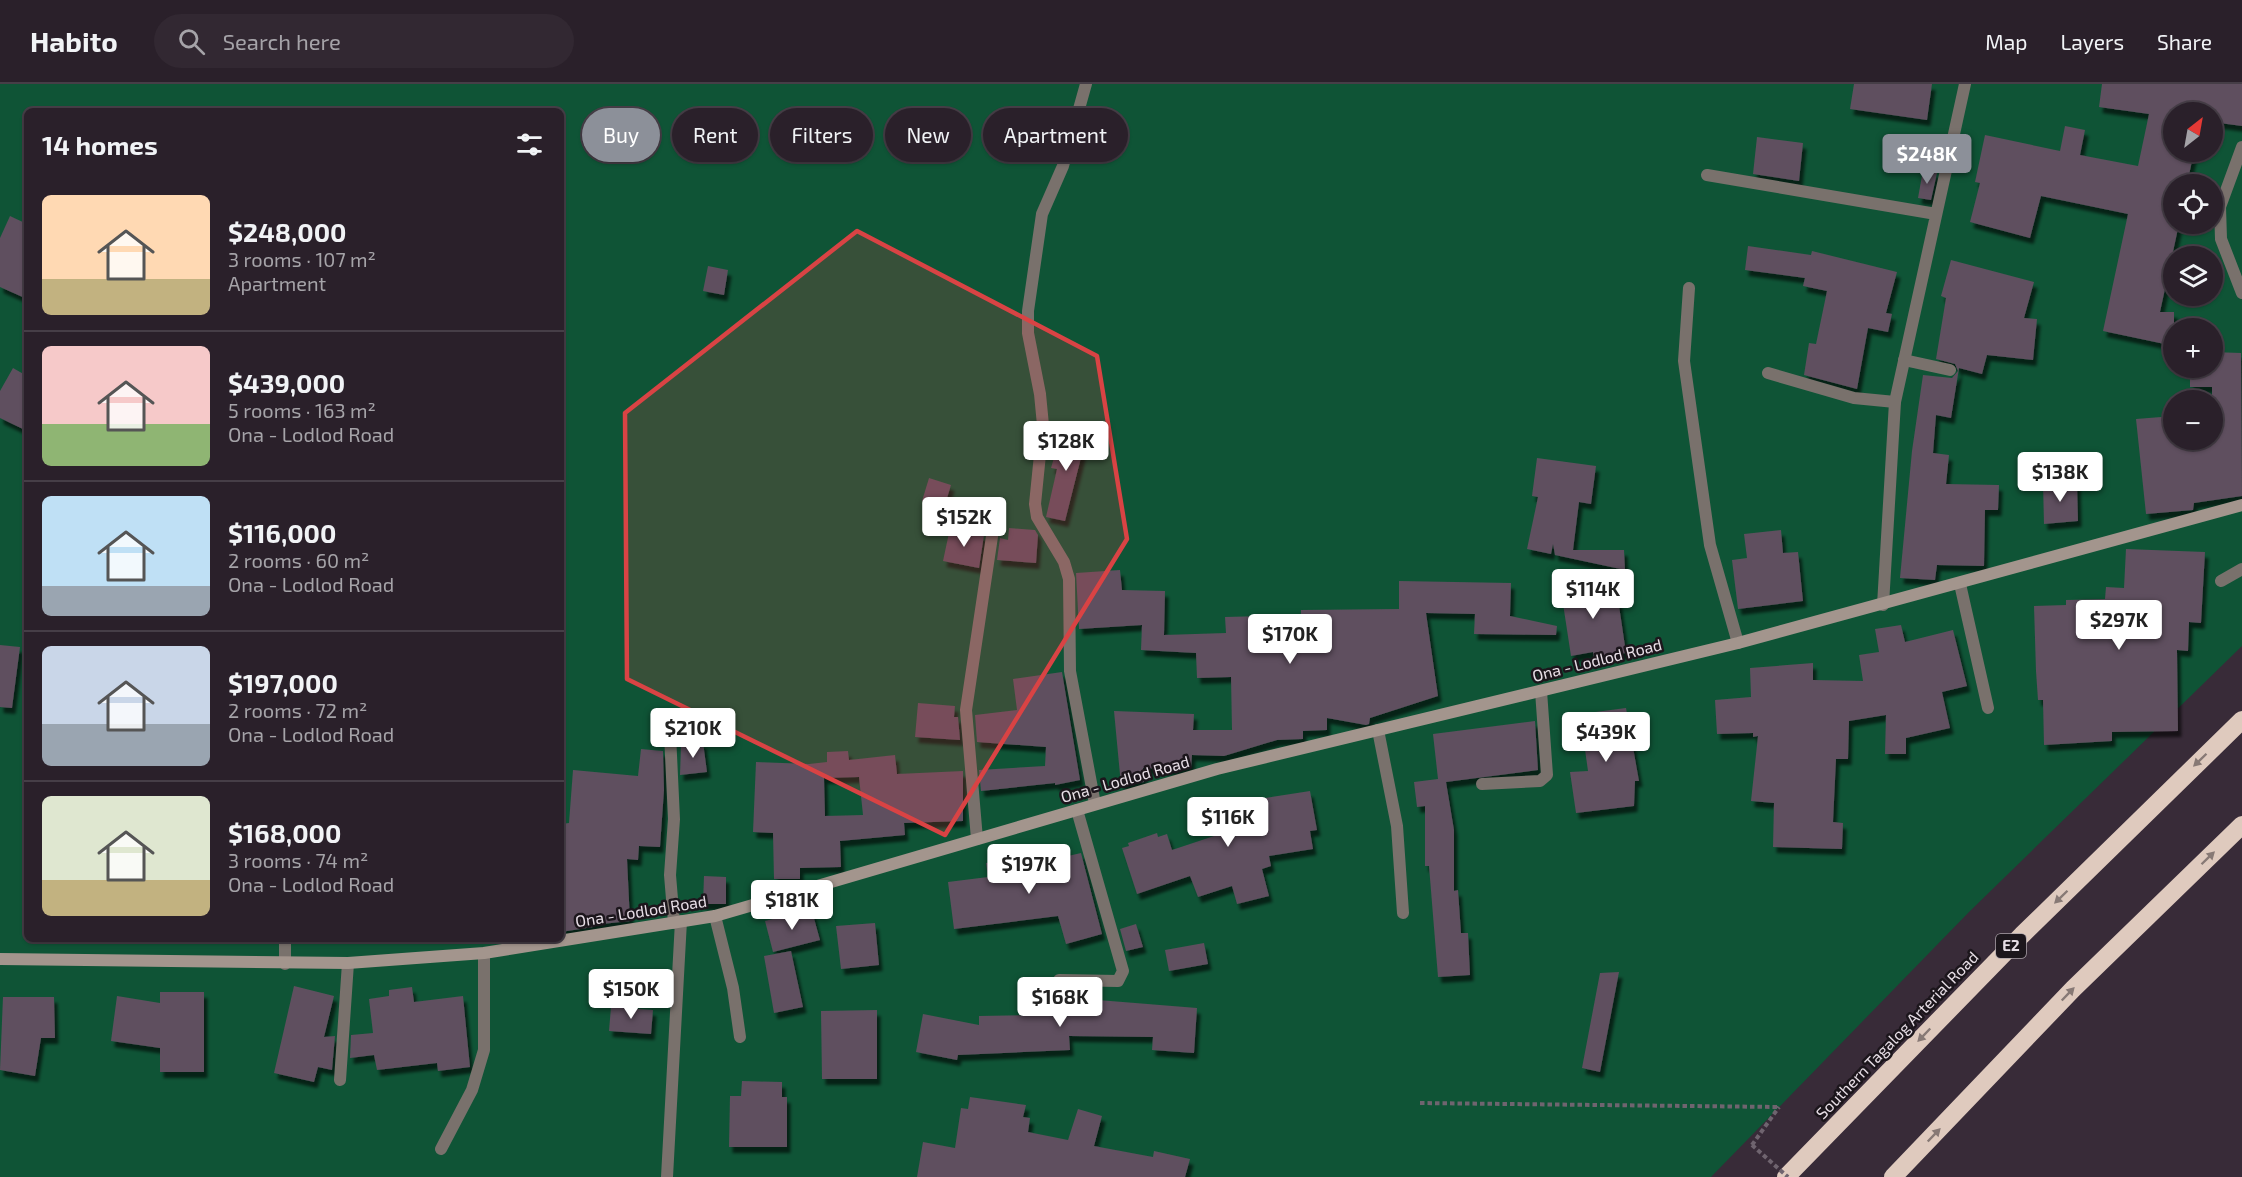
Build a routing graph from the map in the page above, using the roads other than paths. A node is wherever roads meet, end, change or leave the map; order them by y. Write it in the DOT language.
graph roads {
  1 [pos="1086,84"];
  2 [pos="1965,84"];
  3 [pos="2242,147"];
  4 [pos="1707,175"];
  5 [pos="1936,214"];
  6 [pos="1689,288"];
  7 [pos="2242,293"];
  8 [pos="1904,360"];
  9 [pos="1950,370"];
  10 [pos="1768,373"];
  11 [pos="1895,402"];
  12 [pos="2242,505"];
  13 [pos="994,523"];
  14 [pos="2242,569"];
  15 [pos="2221,582"];
  16 [pos="1960,584"];
  17 [pos="1883,604"];
  18 [pos="1738,643"];
  19 [pos="1541,690"];
  20 [pos="1988,708"];
  21 [pos="2242,720"];
  22 [pos="1378,730"];
  23 [pos="670,734"];
  24 [pos="1482,784"];
  25 [pos="1095,804"];
  26 [pos="1077,810"];
  27 [pos="2242,825"];
  28 [pos="977,839"];
  29 [pos="1403,913"];
  30 [pos="715,916"];
  31 [pos="677,922"];
  32 [pos="564,940"];
  33 [pos="285,942"];
  34 [pos="552,942"];
  35 [pos="484,953"];
  36 [pos="0,959"];
  37 [pos="348,963"];
  38 [pos="285,964"];
  39 [pos="1059,980"];
  40 [pos="740,1036"];
  41 [pos="340,1080"];
  42 [pos="441,1149"];
  43 [pos="667,1177"];
  44 [pos="1787,1177"];
  45 [pos="1893,1177"];
  1 -- 25 [label="street"];
  2 -- 5 [label="street"];
  3 -- 7 [label="street"];
  4 -- 5 [label="street"];
  5 -- 8 [label="street"];
  6 -- 18 [label="street"];
  8 -- 9 [label="street"];
  8 -- 11 [label="street"];
  10 -- 11 [label="street"];
  11 -- 17 [label="street"];
  12 -- 16 [label="main road, Ona - Lodlod Road"];
  13 -- 28 [label="street"];
  14 -- 15 [label="street"];
  16 -- 17 [label="main road, Ona - Lodlod Road"];
  16 -- 20 [label="street"];
  17 -- 18 [label="main road, Ona - Lodlod Road"];
  18 -- 19 [label="main road, Ona - Lodlod Road"];
  19 -- 22 [label="main road, Ona - Lodlod Road"];
  19 -- 24 [label="street"];
  21 -- 44 [label="highway, Southern Tagalog Arterial Road / E2, one-way"];
  22 -- 25 [label="main road, Ona - Lodlod Road"];
  22 -- 29 [label="street"];
  23 -- 31 [label="street"];
  25 -- 26 [label="main road, Ona - Lodlod Road"];
  26 -- 28 [label="main road, Ona - Lodlod Road"];
  26 -- 39 [label="street"];
  45 -- 27 [label="highway, one-way"];
  28 -- 30 [label="main road, Ona - Lodlod Road"];
  30 -- 31 [label="main road, Ona - Lodlod Road"];
  30 -- 40 [label="street"];
  31 -- 32 [label="main road, Ona - Lodlod Road"];
  31 -- 43 [label="street"];
  33 -- 38 [label="street"];
  34 -- 35 [label="main road, Ona - Lodlod Road"];
  35 -- 37 [label="main road, Ona - Lodlod Road"];
  35 -- 42 [label="street"];
  36 -- 38 [label="main road, Ona - Lodlod Road"];
  37 -- 38 [label="main road, Ona - Lodlod Road"];
  37 -- 41 [label="street"];
}
